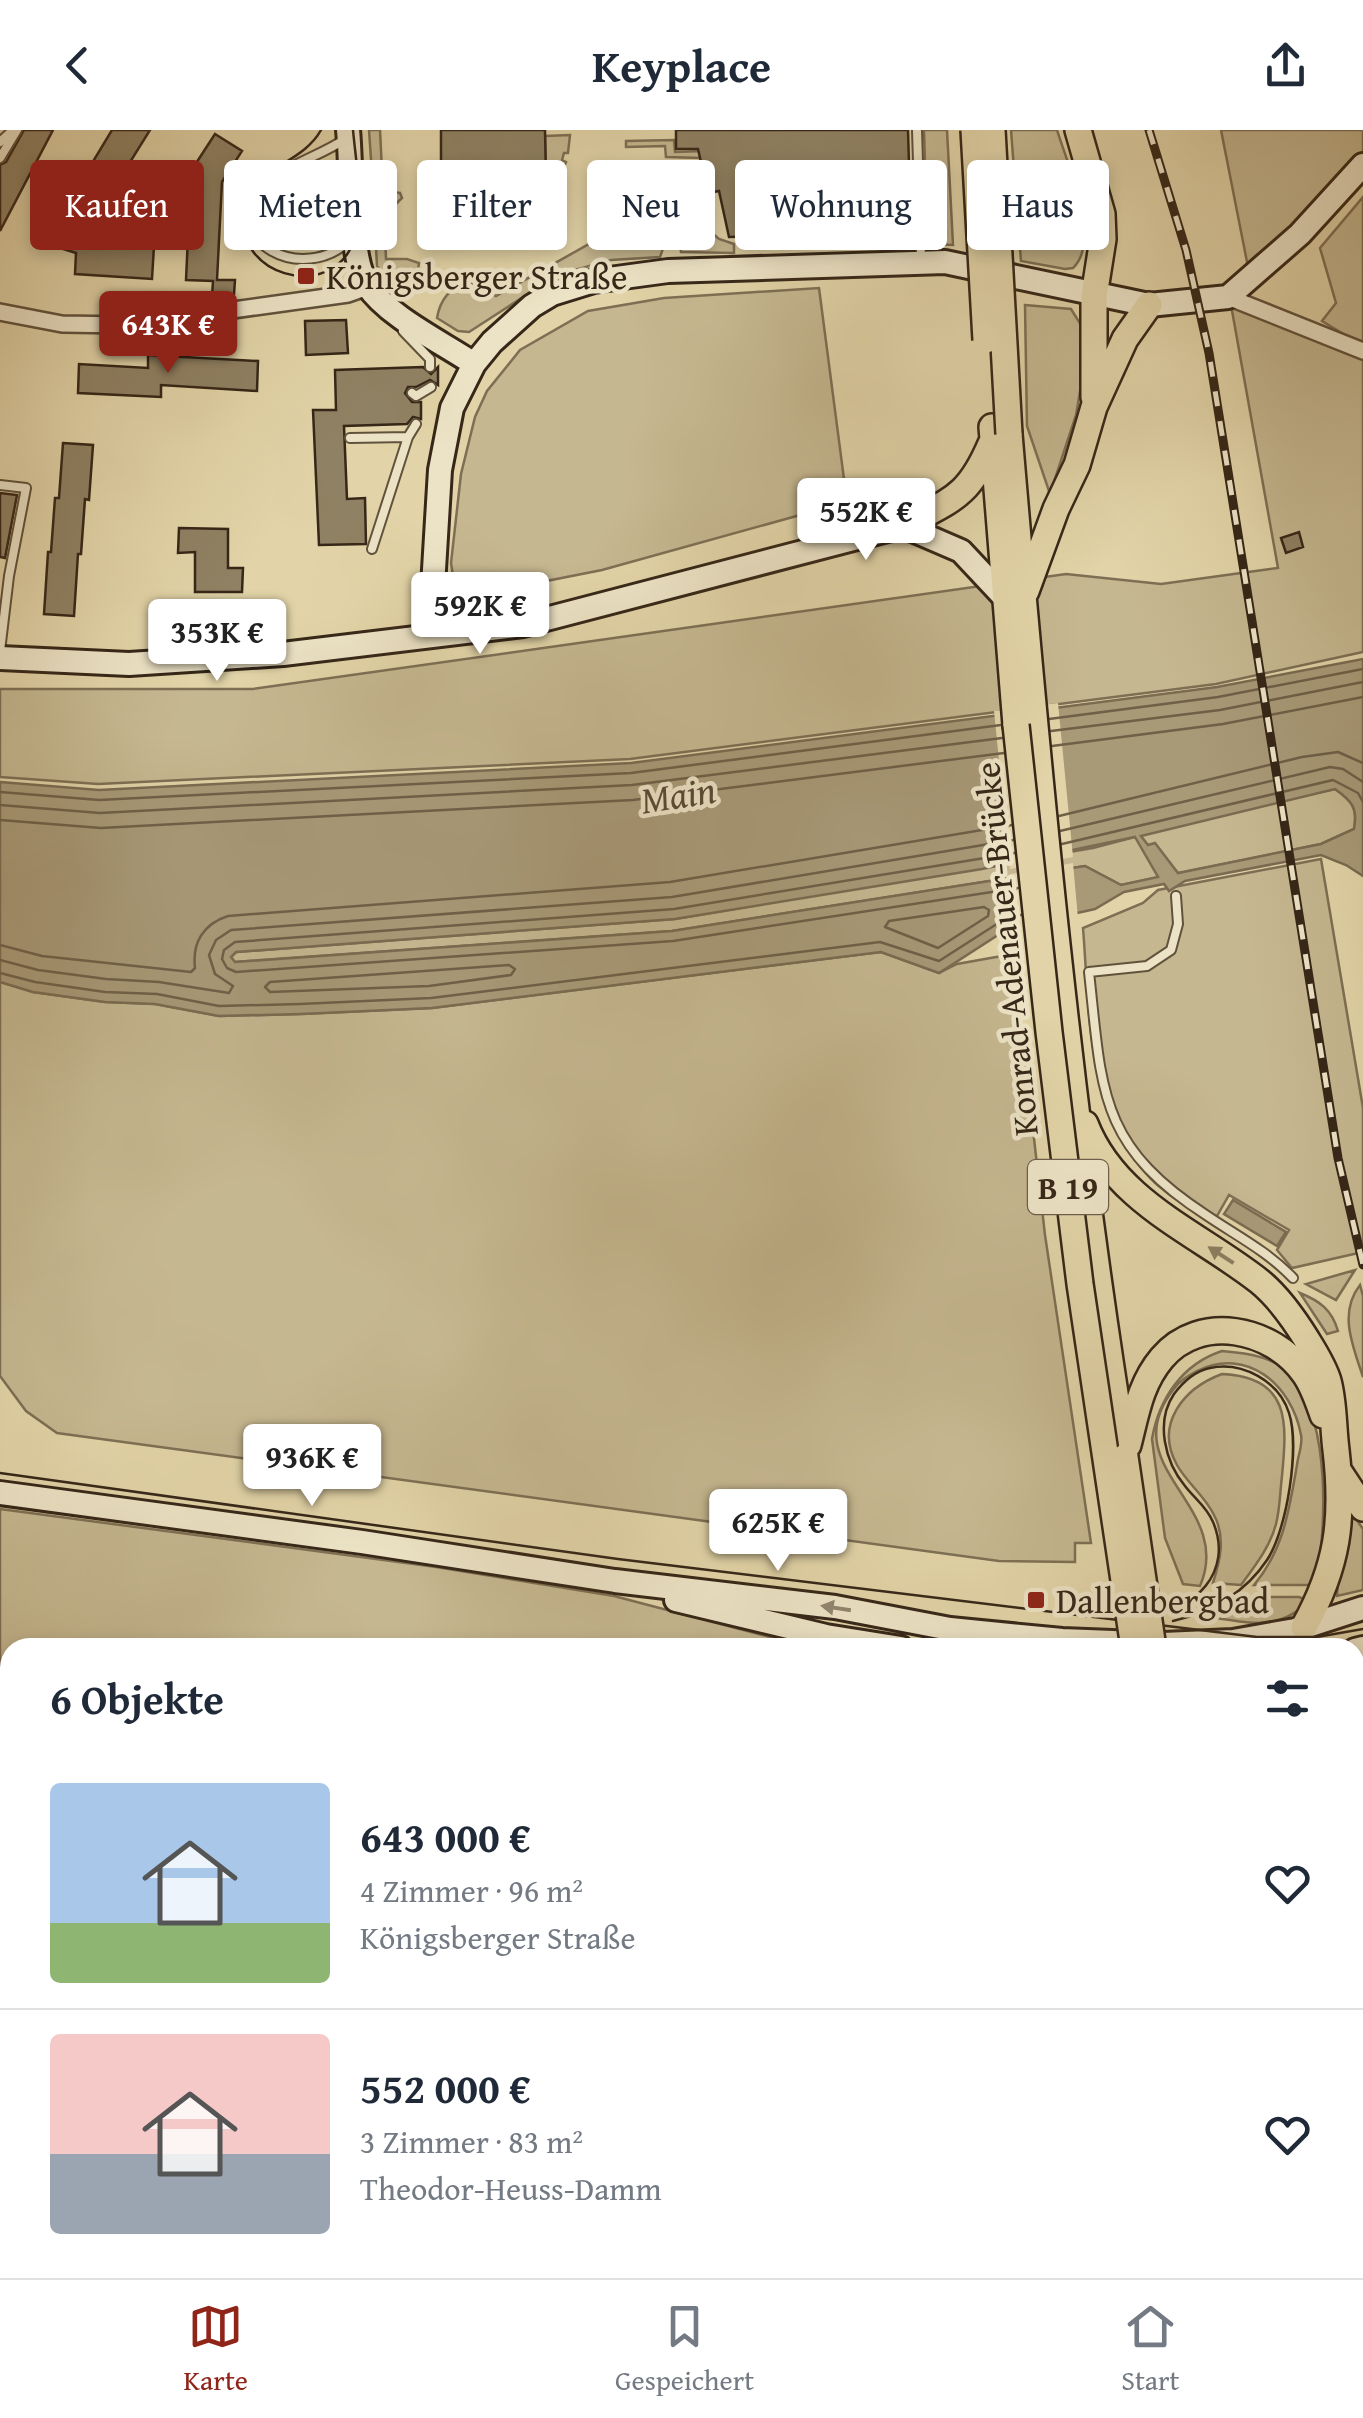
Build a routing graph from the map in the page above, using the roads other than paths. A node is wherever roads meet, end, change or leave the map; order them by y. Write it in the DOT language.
graph roads {
  1 [pos="15,130"];
  2 [pos="918,130"];
  3 [pos="974,130"];
  4 [pos="992,130"];
  5 [pos="1078,130"];
  6 [pos="349,133"];
  7 [pos="0,142"];
  8 [pos="2,159"];
  9 [pos="305,160"];
  10 [pos="351,160"];
  11 [pos="1363,164"];
  12 [pos="271,250"];
  13 [pos="339,250"];
  14 [pos="358,250"];
  15 [pos="921,262"];
  16 [pos="368,287"];
  17 [pos="1235,292"];
  18 [pos="1094,296"];
  19 [pos="1150,305"];
  20 [pos="0,312"];
  21 [pos="404,331"];
  22 [pos="1363,352"];
  23 [pos="474,364"];
  24 [pos="430,367"];
  25 [pos="431,387"];
  26 [pos="412,393"];
  27 [pos="1094,407"];
  28 [pos="416,424"];
  29 [pos="408,436"];
  30 [pos="350,438"];
  31 [pos="993,440"];
  32 [pos="0,485"];
  33 [pos="903,526"];
  34 [pos="372,549"];
  35 [pos="1014,599"];
  36 [pos="430,636"];
  37 [pos="0,654"];
  38 [pos="1176,896"];
  39 [pos="1076,1095"];
  40 [pos="1292,1278"];
  41 [pos="1125,1456"];
  42 [pos="1338,1460"];
  43 [pos="0,1493"];
  44 [pos="1363,1508"];
  45 [pos="615,1581"];
  46 [pos="1363,1608"];
  47 [pos="1304,1627"];
  48 [pos="940,1637"];
  49 [pos="836,1638"];
  50 [pos="981,1638"];
  51 [pos="1133,1638"];
  52 [pos="1152,1638"];
  53 [pos="1244,1638"];
  1 -- 7 [label="lane"];
  1 -- 8 [label="lane"];
  2 -- 15 [label="lane"];
  3 -- 31 [label="main road, B 19, bridge"];
  4 -- 35 [label="main road, B 19, bridge"];
  5 -- 18 [label="main road"];
  6 -- 9 [label="lane"];
  6 -- 10 [label="main road"];
  11 -- 17 [label="main road"];
  12 -- 13 [label="lane"];
  14 -- 16 [label="main road"];
  15 -- 18 [label="main road"];
  15 -- 23 [label="main road"];
  16 -- 20 [label="street"];
  16 -- 23 [label="main road"];
  17 -- 19 [label="main road"];
  17 -- 22 [label="street"];
  18 -- 19 [label="main road"];
  18 -- 27 [label="main road"];
  19 -- 27 [label="main road"];
  21 -- 24 [label="lane"];
  23 -- 36 [label="main road"];
  25 -- 26 [label="lane"];
  27 -- 35 [label="main road"];
  28 -- 29 [label="lane"];
  29 -- 30 [label="lane"];
  29 -- 34 [label="lane"];
  31 -- 33 [label="main road"];
  31 -- 35 [label="main road, B 19"];
  32 -- 37 [label="lane"];
  33 -- 35 [label="main road"];
  33 -- 36 [label="main road"];
  35 -- 39 [label="main road, Konrad-Adenauer-Brücke / B 19"];
  35 -- 51 [label="main road, Konrad-Adenauer-Brücke / B 19, bridge"];
  36 -- 37 [label="main road"];
  38 -- 40 [label="lane"];
  39 -- 41 [label="main road, B 19"];
  42 -- 39 [label="main road, one-way"];
  41 -- 42 [label="main road"];
  41 -- 52 [label="main road, B 19, bridge"];
  42 -- 44 [label="main road"];
  42 -- 47 [label="main road"];
  43 -- 45 [label="main road"];
  48 -- 45 [label="main road, one-way"];
  45 -- 49 [label="main road"];
  46 -- 47 [label="main road"];
  47 -- 53 [label="main road"];
  48 -- 50 [label="main road"];
}
